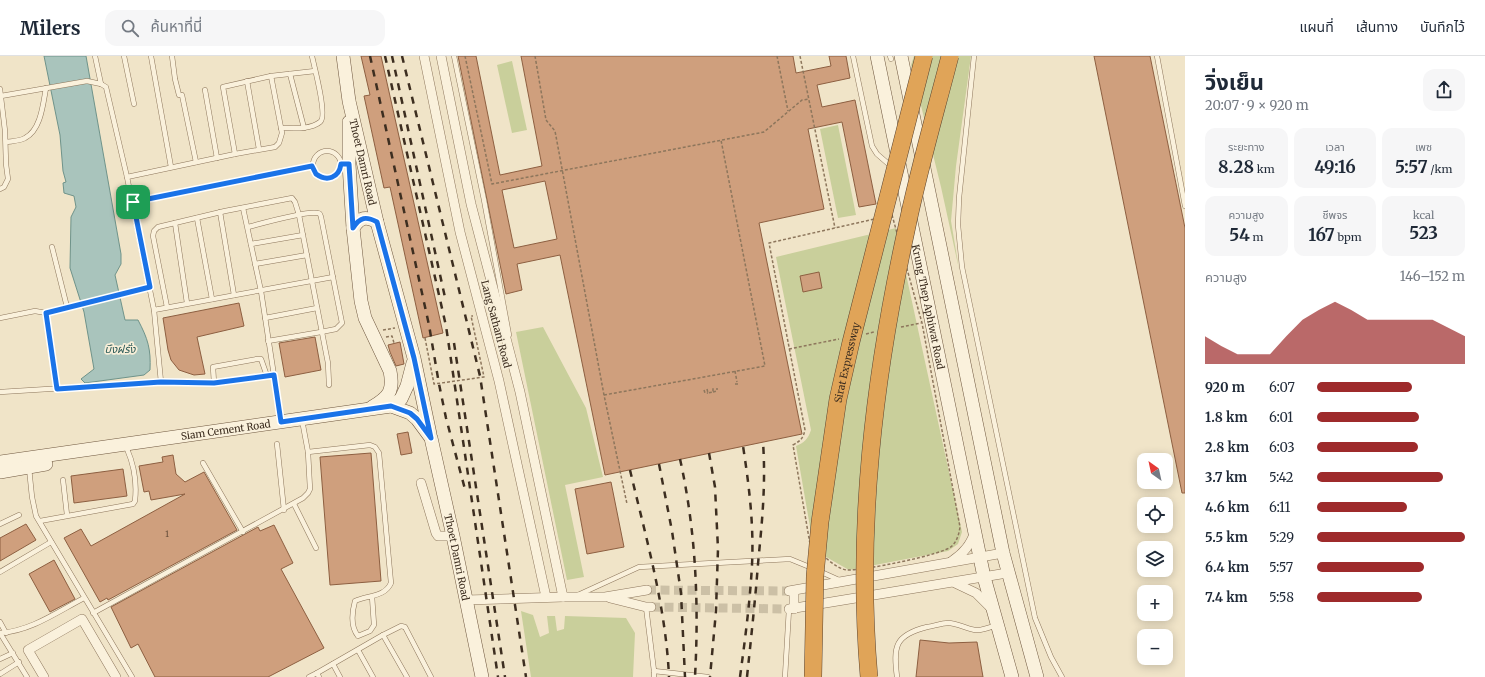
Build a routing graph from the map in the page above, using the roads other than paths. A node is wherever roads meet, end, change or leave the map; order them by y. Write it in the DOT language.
graph roads {
  1 [pos="95,56"];
  2 [pos="124,56"];
  3 [pos="152,56"];
  4 [pos="172,56"];
  5 [pos="312,56"];
  6 [pos="343,56"];
  7 [pos="424,56"];
  8 [pos="441,56"];
  9 [pos="454,56"];
  10 [pos="853,56"];
  11 [pos="876,56"];
  12 [pos="924,56"];
  13 [pos="950,56"];
  14 [pos="974,56"];
  15 [pos="1157,56"];
  16 [pos="894,57"];
  17 [pos="315,71"];
  18 [pos="290,74"];
  19 [pos="271,76"];
  20 [pos="247,81"];
  21 [pos="101,84"];
  22 [pos="46,88"];
  23 [pos="0,89"];
  24 [pos="205,90"];
  25 [pos="2,96"];
  26 [pos="349,102"];
  27 [pos="134,104"];
  28 [pos="281,128"];
  29 [pos="304,128"];
  30 [pos="6,142"];
  31 [pos="259,149"];
  32 [pos="235,154"];
  33 [pos="217,158"];
  34 [pos="196,162"];
  35 [pos="345,164"];
  36 [pos="312,166"];
  37 [pos="171,168"];
  38 [pos="902,176"];
  39 [pos="127,177"];
  40 [pos="0,189"];
  41 [pos="133,202"];
  42 [pos="1185,206"];
  43 [pos="244,208"];
  44 [pos="220,212"];
  45 [pos="299,215"];
  46 [pos="197,218"];
  47 [pos="377,222"];
  48 [pos="174,223"];
  49 [pos="248,227"];
  50 [pos="353,228"];
  51 [pos="303,235"];
  52 [pos="251,244"];
  53 [pos="52,247"];
  54 [pos="307,255"];
  55 [pos="256,264"];
  56 [pos="333,277"];
  57 [pos="312,281"];
  58 [pos="150,287"];
  59 [pos="261,291"];
  60 [pos="234,295"];
  61 [pos="212,299"];
  62 [pos="187,304"];
  63 [pos="67,307"];
  64 [pos="167,307"];
  65 [pos="317,308"];
  66 [pos="154,310"];
  67 [pos="46,313"];
  68 [pos="0,318"];
  69 [pos="265,318"];
  70 [pos="321,332"];
  71 [pos="268,341"];
  72 [pos="414,358"];
  73 [pos="274,375"];
  74 [pos="267,376"];
  75 [pos="161,382"];
  76 [pos="214,383"];
  77 [pos="329,385"];
  78 [pos="57,389"];
  79 [pos="0,392"];
  80 [pos="520,392"];
  81 [pos="391,406"];
  82 [pos="368,409"];
  83 [pos="302,419"];
  84 [pos="281,422"];
  85 [pos="431,438"];
  86 [pos="151,440"];
  87 [pos="277,444"];
  88 [pos="127,449"];
  89 [pos="308,452"];
  90 [pos="0,456"];
  91 [pos="0,462"];
  92 [pos="203,463"];
  93 [pos="29,467"];
  94 [pos="0,472"];
  95 [pos="63,480"];
  96 [pos="421,482"];
  97 [pos="294,504"];
  98 [pos="284,510"];
  99 [pos="19,515"];
  100 [pos="66,515"];
  101 [pos="40,521"];
  102 [pos="0,524"];
  103 [pos="975,531"];
  104 [pos="243,532"];
  105 [pos="453,536"];
  106 [pos="51,542"];
  107 [pos="316,548"];
  108 [pos="1003,553"];
  109 [pos="981,558"];
  110 [pos="948,563"];
  111 [pos="0,572"];
  112 [pos="1007,573"];
  113 [pos="984,577"];
  114 [pos="842,582"];
  115 [pos="953,582"];
  116 [pos="647,590"];
  117 [pos="372,596"];
  118 [pos="546,597"];
  119 [pos="563,597"];
  120 [pos="572,597"];
  121 [pos="605,597"];
  122 [pos="84,598"];
  123 [pos="466,600"];
  124 [pos="649,607"];
  125 [pos="792,609"];
  126 [pos="993,610"];
  127 [pos="94,613"];
  128 [pos="0,622"];
  129 [pos="997,625"];
  130 [pos="2,633"];
  131 [pos="383,635"];
  132 [pos="358,650"];
  133 [pos="12,653"];
  134 [pos="0,659"];
  135 [pos="19,662"];
  136 [pos="333,664"];
  137 [pos="654,671"];
  138 [pos="0,674"];
  139 [pos="318,675"];
  140 [pos="27,677"];
  141 [pos="44,677"];
  142 [pos="116,677"];
  143 [pos="132,677"];
  144 [pos="309,677"];
  145 [pos="340,677"];
  146 [pos="373,677"];
  147 [pos="407,677"];
  148 [pos="431,677"];
  149 [pos="482,677"];
  150 [pos="654,677"];
  151 [pos="708,677"];
  152 [pos="785,677"];
  153 [pos="813,677"];
  154 [pos="869,677"];
  155 [pos="897,677"];
  156 [pos="1012,677"];
  157 [pos="1037,677"];
  158 [pos="1062,677"];
  1 -- 21 [label="lane"];
  2 -- 27 [label="lane"];
  3 -- 37 [label="lane"];
  4 -- 34 [label="lane"];
  5 -- 17 [label="lane"];
  6 -- 26 [label="street, Thoet Damri Road"];
  7 -- 118 [label="street, Lang Sathani Road"];
  8 -- 80 [label="street, Lang Sathani Road"];
  9 -- 80 [label="lane"];
  10 -- 38 [label="lane"];
  11 -- 38 [label="street, Krung Thep Aphiwat Road"];
  12 -- 153 [label="highway, Sirat Expressway, bridge"];
  13 -- 154 [label="highway, bridge"];
  14 -- 158 [label="lane"];
  15 -- 42 [label="lane"];
  16 -- 108 [label="street"];
  17 -- 18 [label="lane"];
  17 -- 29 [label="lane"];
  18 -- 19 [label="lane"];
  18 -- 29 [label="lane"];
  19 -- 20 [label="lane"];
  19 -- 28 [label="lane"];
  20 -- 31 [label="lane"];
  20 -- 32 [label="lane"];
  21 -- 22 [label="lane"];
  21 -- 39 [label="lane"];
  22 -- 25 [label="lane"];
  22 -- 30 [label="lane"];
  23 -- 25 [label="lane"];
  24 -- 33 [label="lane"];
  25 -- 30 [label="lane"];
  26 -- 35 [label="street, Thoet Damri Road"];
  26 -- 47 [label="street, Thoet Damri Road"];
  28 -- 29 [label="lane"];
  28 -- 31 [label="lane"];
  30 -- 40 [label="lane"];
  31 -- 32 [label="lane"];
  32 -- 33 [label="lane"];
  33 -- 34 [label="lane"];
  34 -- 37 [label="lane"];
  35 -- 36 [label="lane"];
  35 -- 36 [label="lane"];
  35 -- 50 [label="street, Thoet Damri Road"];
  36 -- 41 [label="lane"];
  37 -- 39 [label="lane"];
  38 -- 103 [label="street, Krung Thep Aphiwat Road"];
  39 -- 41 [label="lane"];
  41 -- 58 [label="lane"];
  43 -- 44 [label="lane"];
  43 -- 45 [label="lane"];
  43 -- 49 [label="lane"];
  44 -- 46 [label="lane"];
  44 -- 60 [label="lane"];
  45 -- 49 [label="lane"];
  45 -- 51 [label="lane"];
  45 -- 56 [label="lane"];
  46 -- 48 [label="lane"];
  46 -- 61 [label="lane"];
  47 -- 50 [label="street, Thoet Damri Road"];
  47 -- 72 [label="street, Thoet Damri Road"];
  48 -- 62 [label="lane"];
  48 -- 64 [label="lane"];
  49 -- 52 [label="lane"];
  50 -- 82 [label="street, Thoet Damri Road"];
  51 -- 52 [label="lane"];
  51 -- 54 [label="lane"];
  52 -- 55 [label="lane"];
  53 -- 63 [label="lane"];
  54 -- 55 [label="lane"];
  54 -- 57 [label="lane"];
  55 -- 59 [label="lane"];
  56 -- 57 [label="lane"];
  56 -- 70 [label="lane"];
  57 -- 59 [label="lane"];
  57 -- 65 [label="lane"];
  58 -- 63 [label="lane"];
  58 -- 66 [label="lane"];
  59 -- 60 [label="lane"];
  59 -- 69 [label="lane"];
  60 -- 61 [label="lane"];
  61 -- 62 [label="lane"];
  62 -- 64 [label="lane"];
  63 -- 67 [label="lane"];
  64 -- 66 [label="lane"];
  65 -- 69 [label="lane"];
  65 -- 70 [label="lane"];
  66 -- 75 [label="lane"];
  67 -- 68 [label="lane"];
  67 -- 78 [label="lane"];
  69 -- 71 [label="lane"];
  70 -- 71 [label="lane"];
  70 -- 77 [label="lane"];
  71 -- 73 [label="lane"];
  72 -- 81 [label="street, Thoet Damri Road"];
  72 -- 85 [label="street, Thoet Damri Road"];
  73 -- 74 [label="lane"];
  73 -- 84 [label="lane"];
  74 -- 76 [label="lane"];
  74 -- 76 [label="lane"];
  75 -- 76 [label="lane"];
  75 -- 78 [label="lane"];
  78 -- 79 [label="lane"];
  80 -- 119 [label="street, Lang Sathani Road"];
  81 -- 82 [label="street, Siam Cement Road"];
  81 -- 85 [label="street, Thoet Damri Road"];
  82 -- 83 [label="street, Siam Cement Road"];
  83 -- 84 [label="street, Siam Cement Road"];
  83 -- 89 [label="lane"];
  84 -- 86 [label="street, Siam Cement Road"];
  85 -- 105 [label="street, Thoet Damri Road"];
  86 -- 88 [label="street, Siam Cement Road"];
  86 -- 90 [label="street, Siam Cement Road"];
  86 -- 91 [label="street, Siam Cement Road"];
  87 -- 98 [label="lane"];
  88 -- 93 [label="street, Siam Cement Road"];
  88 -- 100 [label="lane"];
  89 -- 97 [label="lane"];
  89 -- 117 [label="lane"];
  92 -- 104 [label="lane"];
  93 -- 94 [label="street, Siam Cement Road"];
  93 -- 101 [label="lane"];
  95 -- 100 [label="lane"];
  96 -- 105 [label="street"];
  97 -- 98 [label="lane"];
  97 -- 107 [label="lane"];
  98 -- 104 [label="lane"];
  99 -- 102 [label="lane"];
  100 -- 101 [label="lane"];
  101 -- 106 [label="lane"];
  103 -- 109 [label="street, Krung Thep Aphiwat Road"];
  103 -- 110 [label="street"];
  104 -- 127 [label="lane"];
  105 -- 123 [label="street, Thoet Damri Road"];
  106 -- 111 [label="lane"];
  106 -- 122 [label="lane"];
  108 -- 109 [label="street"];
  108 -- 112 [label="street"];
  109 -- 110 [label="street"];
  109 -- 113 [label="street, Krung Thep Aphiwat Road"];
  110 -- 114 [label="street"];
  112 -- 113 [label="street"];
  112 -- 157 [label="street"];
  113 -- 115 [label="street"];
  113 -- 126 [label="street, Krung Thep Aphiwat Road"];
  114 -- 120 [label="lane"];
  114 -- 125 [label="street"];
  115 -- 125 [label="street"];
  115 -- 126 [label="street"];
  116 -- 121 [label="street"];
  117 -- 117 [label="lane"];
  118 -- 119 [label="street"];
  118 -- 123 [label="street"];
  119 -- 120 [label="street"];
  120 -- 121 [label="street"];
  121 -- 124 [label="street"];
  122 -- 127 [label="lane"];
  122 -- 130 [label="lane"];
  123 -- 149 [label="street, Thoet Damri Road"];
  124 -- 137 [label="lane"];
  125 -- 152 [label="lane"];
  126 -- 129 [label="street, Krung Thep Aphiwat Road"];
  127 -- 143 [label="lane"];
  128 -- 130 [label="lane"];
  129 -- 155 [label="lane"];
  129 -- 156 [label="street, Krung Thep Aphiwat Road"];
  130 -- 133 [label="lane"];
  131 -- 132 [label="lane"];
  131 -- 147 [label="lane"];
  131 -- 148 [label="lane"];
  132 -- 136 [label="lane"];
  132 -- 146 [label="lane"];
  133 -- 134 [label="lane"];
  133 -- 135 [label="lane"];
  135 -- 138 [label="lane"];
  135 -- 140 [label="lane"];
  136 -- 139 [label="lane"];
  136 -- 145 [label="lane"];
  137 -- 150 [label="lane"];
  137 -- 151 [label="lane"];
  139 -- 144 [label="lane"];
  141 -- 142 [label="street"];
}
